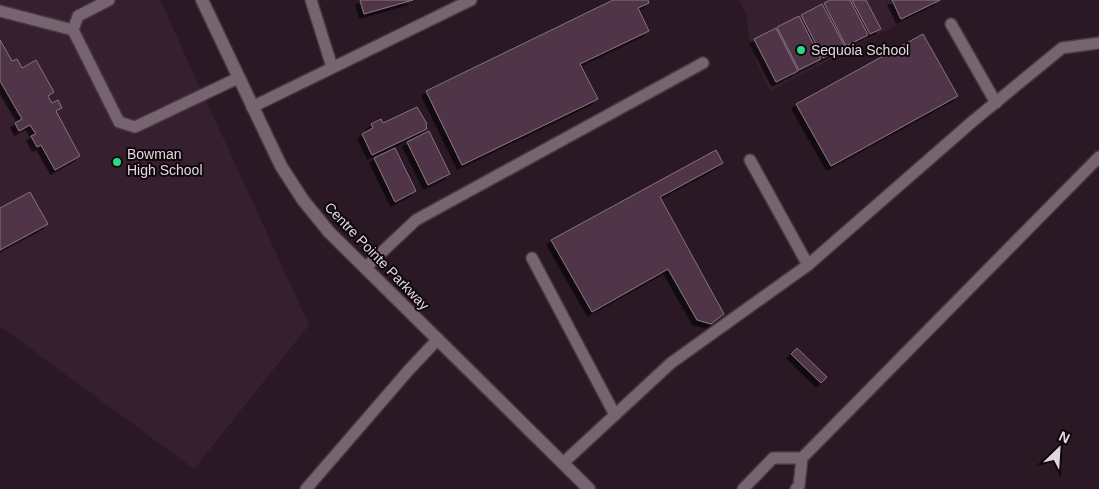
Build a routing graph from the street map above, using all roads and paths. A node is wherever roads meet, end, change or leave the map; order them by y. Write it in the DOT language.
graph roads {
  1 [pos="109,0"];
  2 [pos="202,0"];
  3 [pos="311,0"];
  4 [pos="471,0"];
  5 [pos="0,11"];
  6 [pos="951,24"];
  7 [pos="73,30"];
  8 [pos="1099,43"];
  9 [pos="703,64"];
  10 [pos="332,67"];
  11 [pos="238,78"];
  12 [pos="996,102"];
  13 [pos="252,107"];
  14 [pos="1099,157"];
  15 [pos="750,160"];
  16 [pos="532,258"];
  17 [pos="808,265"];
  18 [pos="365,268"];
  19 [pos="438,339"];
  20 [pos="615,415"];
  21 [pos="802,458"];
  22 [pos="563,463"];
  23 [pos="306,489"];
  24 [pos="590,489"];
  25 [pos="743,489"];
  26 [pos="796,489"];
  1 -- 7 [label="lane"];
  2 -- 11 [label="street, Centre Pointe Parkway"];
  3 -- 10 [label="lane"];
  4 -- 10 [label="lane"];
  5 -- 7 [label="lane"];
  6 -- 12 [label="lane"];
  7 -- 11 [label="lane"];
  8 -- 12 [label="lane"];
  9 -- 18 [label="lane"];
  10 -- 13 [label="lane"];
  11 -- 13 [label="street, Centre Pointe Parkway"];
  12 -- 17 [label="lane"];
  13 -- 18 [label="street, Centre Pointe Parkway"];
  14 -- 21 [label="lane"];
  15 -- 17 [label="lane"];
  16 -- 20 [label="lane"];
  17 -- 20 [label="lane"];
  18 -- 19 [label="street, Centre Pointe Parkway"];
  19 -- 22 [label="street, Centre Pointe Parkway"];
  19 -- 23 [label="lane"];
  20 -- 22 [label="lane"];
  21 -- 25 [label="lane"];
  21 -- 26 [label="lane"];
  22 -- 24 [label="street, Centre Pointe Parkway"];
}
